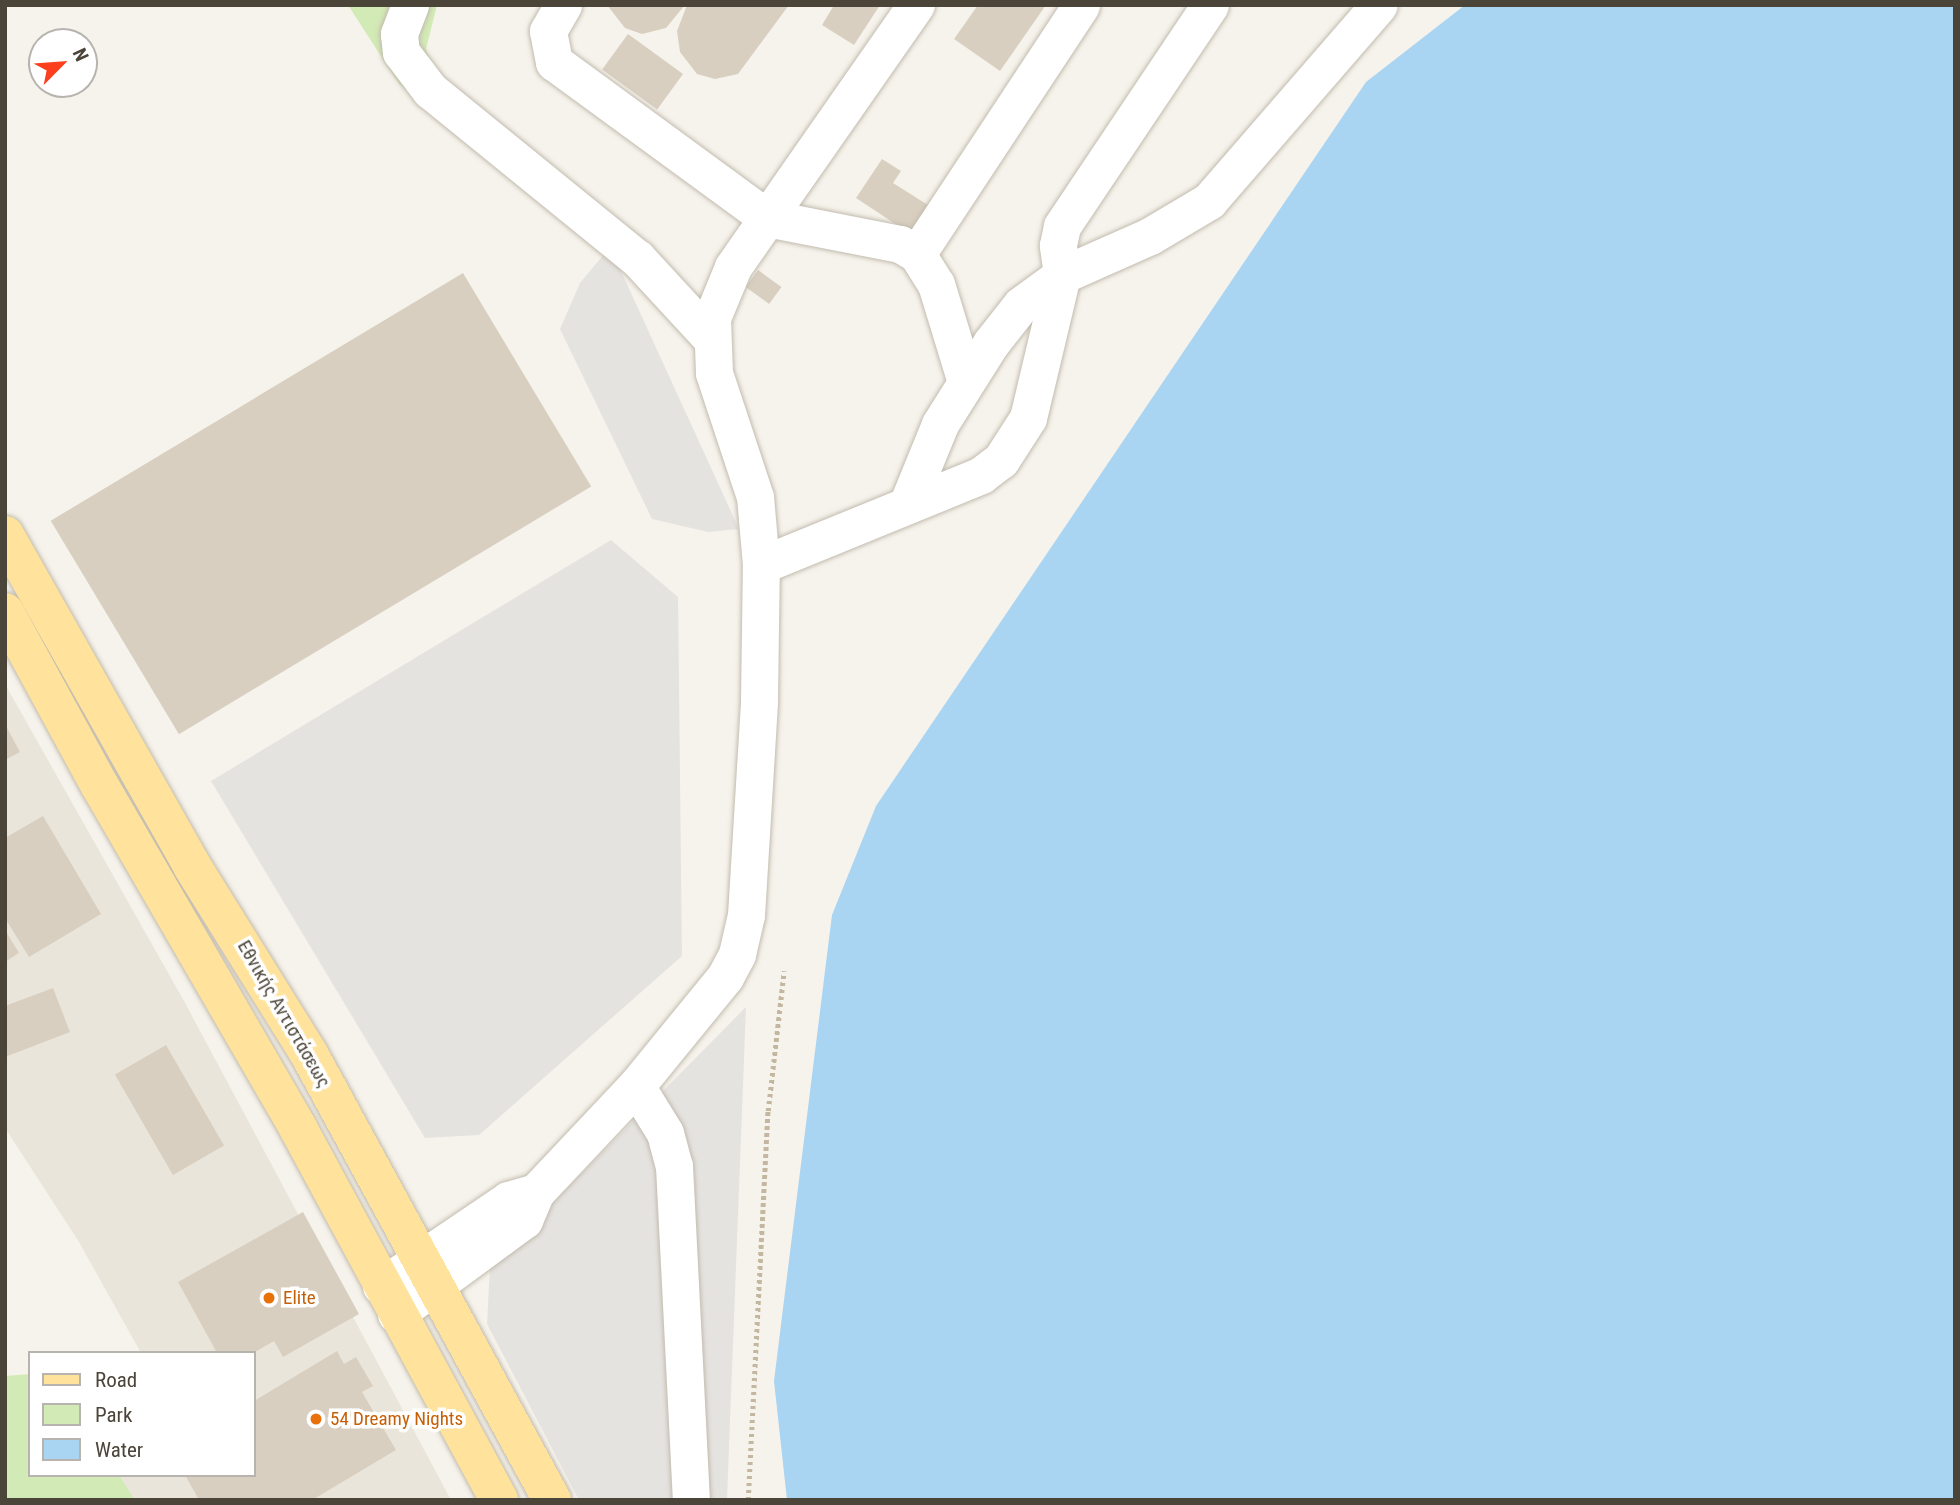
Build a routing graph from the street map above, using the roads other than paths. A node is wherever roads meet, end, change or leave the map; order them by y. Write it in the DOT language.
graph roads {
  1 [pos="563,5"];
  2 [pos="916,5"];
  3 [pos="1081,5"];
  4 [pos="1210,5"];
  5 [pos="1379,5"];
  6 [pos="403,8"];
  7 [pos="767,218"];
  8 [pos="917,254"];
  9 [pos="1062,275"];
  10 [pos="710,337"];
  11 [pos="966,382"];
  12 [pos="907,505"];
  13 [pos="5,535"];
  14 [pos="761,565"];
  15 [pos="5,612"];
  16 [pos="636,1086"];
  17 [pos="427,1273"];
  18 [pos="389,1300"];
  19 [pos="499,1500"];
  20 [pos="552,1500"];
  21 [pos="691,1500"];
  1 -- 7 [label="street"];
  2 -- 7 [label="street"];
  3 -- 8 [label="street"];
  4 -- 9 [label="street"];
  5 -- 9 [label="street"];
  6 -- 10 [label="street"];
  7 -- 8 [label="street"];
  7 -- 10 [label="street"];
  8 -- 11 [label="street"];
  9 -- 11 [label="street"];
  9 -- 12 [label="street"];
  10 -- 14 [label="street"];
  11 -- 12 [label="street"];
  12 -- 14 [label="street"];
  13 -- 17 [label="main road, Εθνικής Αντιστάσεως"];
  14 -- 16 [label="street"];
  15 -- 18 [label="main road"];
  16 -- 17 [label="street"];
  16 -- 21 [label="street"];
  17 -- 18 [label="street"];
  17 -- 20 [label="main road, Εθνικής Αντιστάσεως"];
  18 -- 19 [label="main road"];
}
